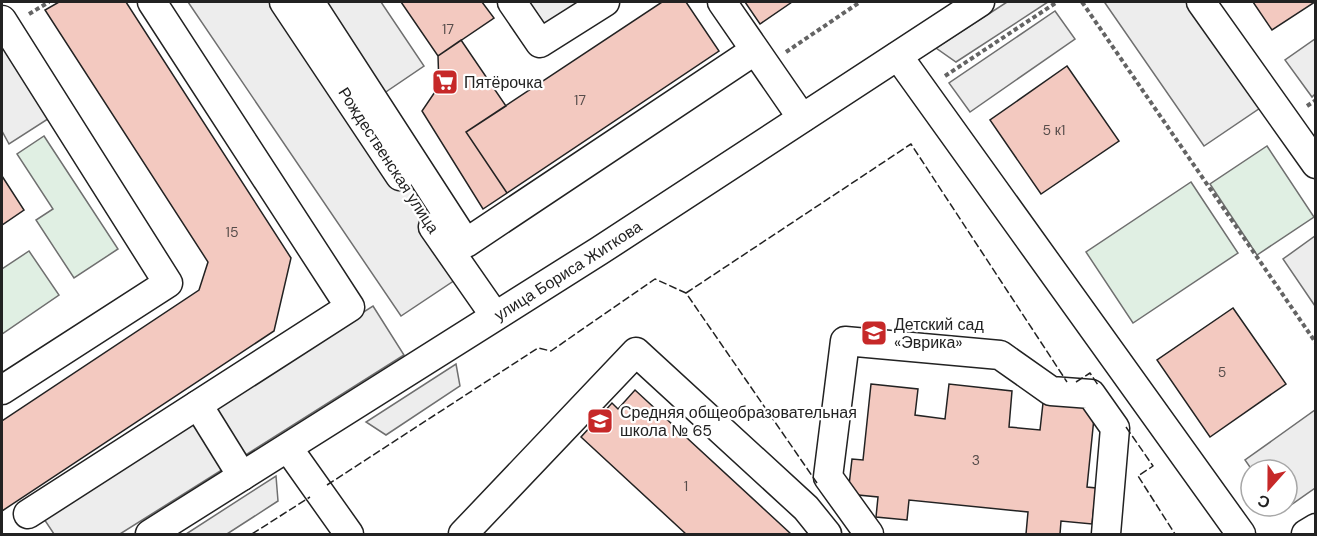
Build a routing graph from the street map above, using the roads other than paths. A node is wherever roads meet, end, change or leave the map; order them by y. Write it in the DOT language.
graph roads {
  1 [pos="152,2"];
  2 [pos="284,2"];
  3 [pos="310,2"];
  4 [pos="512,2"];
  5 [pos="605,2"];
  6 [pos="722,2"];
  7 [pos="980,2"];
  8 [pos="1201,2"];
  9 [pos="2,20"];
  10 [pos="898,56"];
  11 [pos="760,59"];
  12 [pos="802,118"];
  13 [pos="1316,164"];
  14 [pos="495,316"];
  15 [pos="2,390"];
  16 [pos="198,405"];
  17 [pos="288,448"];
  18 [pos="242,476"];
  19 [pos="28,514"];
  20 [pos="1316,528"];
  21 [pos="150,534"];
  22 [pos="349,534"];
  23 [pos="463,534"];
  24 [pos="827,534"];
  25 [pos="869,534"];
  26 [pos="1106,534"];
  27 [pos="1241,534"];
  28 [pos="1306,534"];
  1 -- 16 [label="street"];
  2 -- 14 [label="street, Рождественская улица"];
  3 -- 11 [label="street"];
  4 -- 5 [label="street"];
  6 -- 11 [label="street"];
  7 -- 10 [label="street, улица Бориса Житкова"];
  8 -- 13 [label="street"];
  9 -- 15 [label="street"];
  10 -- 12 [label="street, улица Бориса Житкова"];
  10 -- 27 [label="street"];
  11 -- 12 [label="street"];
  12 -- 14 [label="street, улица Бориса Житкова"];
  14 -- 17 [label="street, улица Бориса Житкова"];
  16 -- 18 [label="street"];
  16 -- 19 [label="street"];
  17 -- 18 [label="street, улица Бориса Житкова"];
  17 -- 22 [label="street"];
  18 -- 21 [label="street, улица Бориса Житкова"];
  20 -- 28 [label="street"];
  23 -- 24 [label="street"];
  25 -- 26 [label="street"];
}
